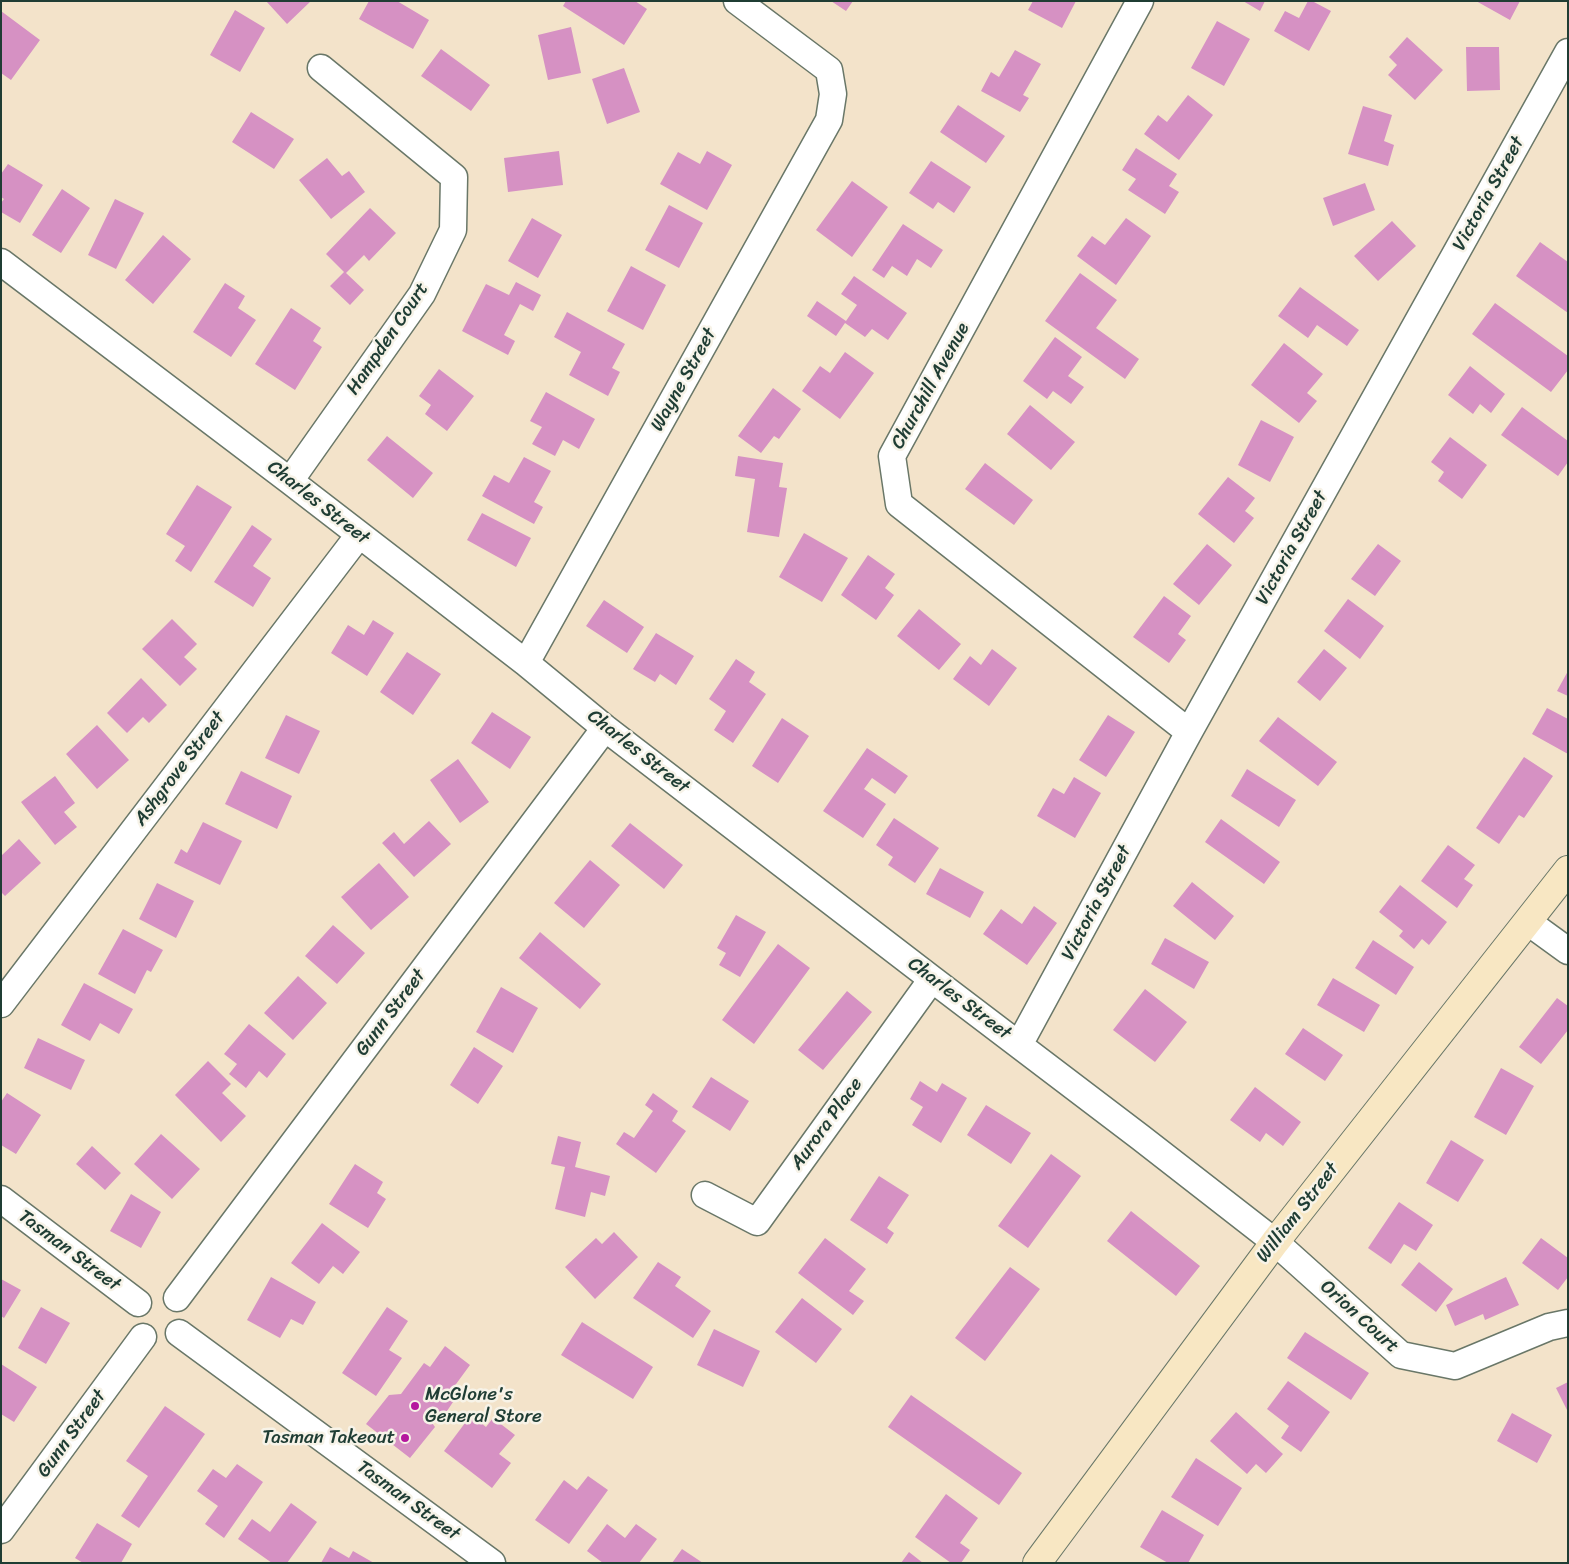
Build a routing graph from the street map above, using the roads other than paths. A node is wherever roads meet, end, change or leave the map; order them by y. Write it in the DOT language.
graph roads {
  1 [pos="737,1"];
  2 [pos="1140,1"];
  3 [pos="1568,52"];
  4 [pos="321,68"];
  5 [pos="1,262"];
  6 [pos="290,481"];
  7 [pos="358,535"];
  8 [pos="526,664"];
  9 [pos="605,728"];
  10 [pos="1189,732"];
  11 [pos="1568,870"];
  12 [pos="1528,922"];
  13 [pos="1568,951"];
  14 [pos="932,979"];
  15 [pos="1,1004"];
  16 [pos="1019,1045"];
  17 [pos="705,1195"];
  18 [pos="1,1199"];
  19 [pos="1275,1242"];
  20 [pos="177,1298"];
  21 [pos="138,1303"];
  22 [pos="1568,1323"];
  23 [pos="179,1333"];
  24 [pos="143,1337"];
  25 [pos="1,1530"];
  26 [pos="492,1563"];
  27 [pos="1037,1563"];
  1 -- 8 [label="street, Wayne Street"];
  2 -- 10 [label="street, Churchill Avenue"];
  3 -- 10 [label="street, Victoria Street"];
  4 -- 6 [label="street, Hampden Court"];
  5 -- 6 [label="street, Charles Street"];
  6 -- 7 [label="street, Charles Street"];
  7 -- 8 [label="street, Charles Street"];
  7 -- 15 [label="street, Ashgrove Street"];
  8 -- 9 [label="street, Charles Street"];
  9 -- 14 [label="street, Charles Street"];
  9 -- 20 [label="street, Gunn Street"];
  10 -- 16 [label="street, Victoria Street"];
  11 -- 12 [label="main road, William Street"];
  12 -- 13 [label="street"];
  12 -- 19 [label="main road, William Street"];
  14 -- 16 [label="street, Charles Street"];
  14 -- 17 [label="street, Aurora Place"];
  16 -- 19 [label="street, Charles Street"];
  18 -- 21 [label="street, Tasman Street"];
  19 -- 22 [label="street, Orion Court"];
  19 -- 27 [label="main road, William Street"];
  20 -- 21 [label="street"];
  20 -- 23 [label="street"];
  21 -- 24 [label="street"];
  23 -- 24 [label="street"];
  23 -- 26 [label="street, Tasman Street"];
  24 -- 25 [label="street, Gunn Street"];
}
